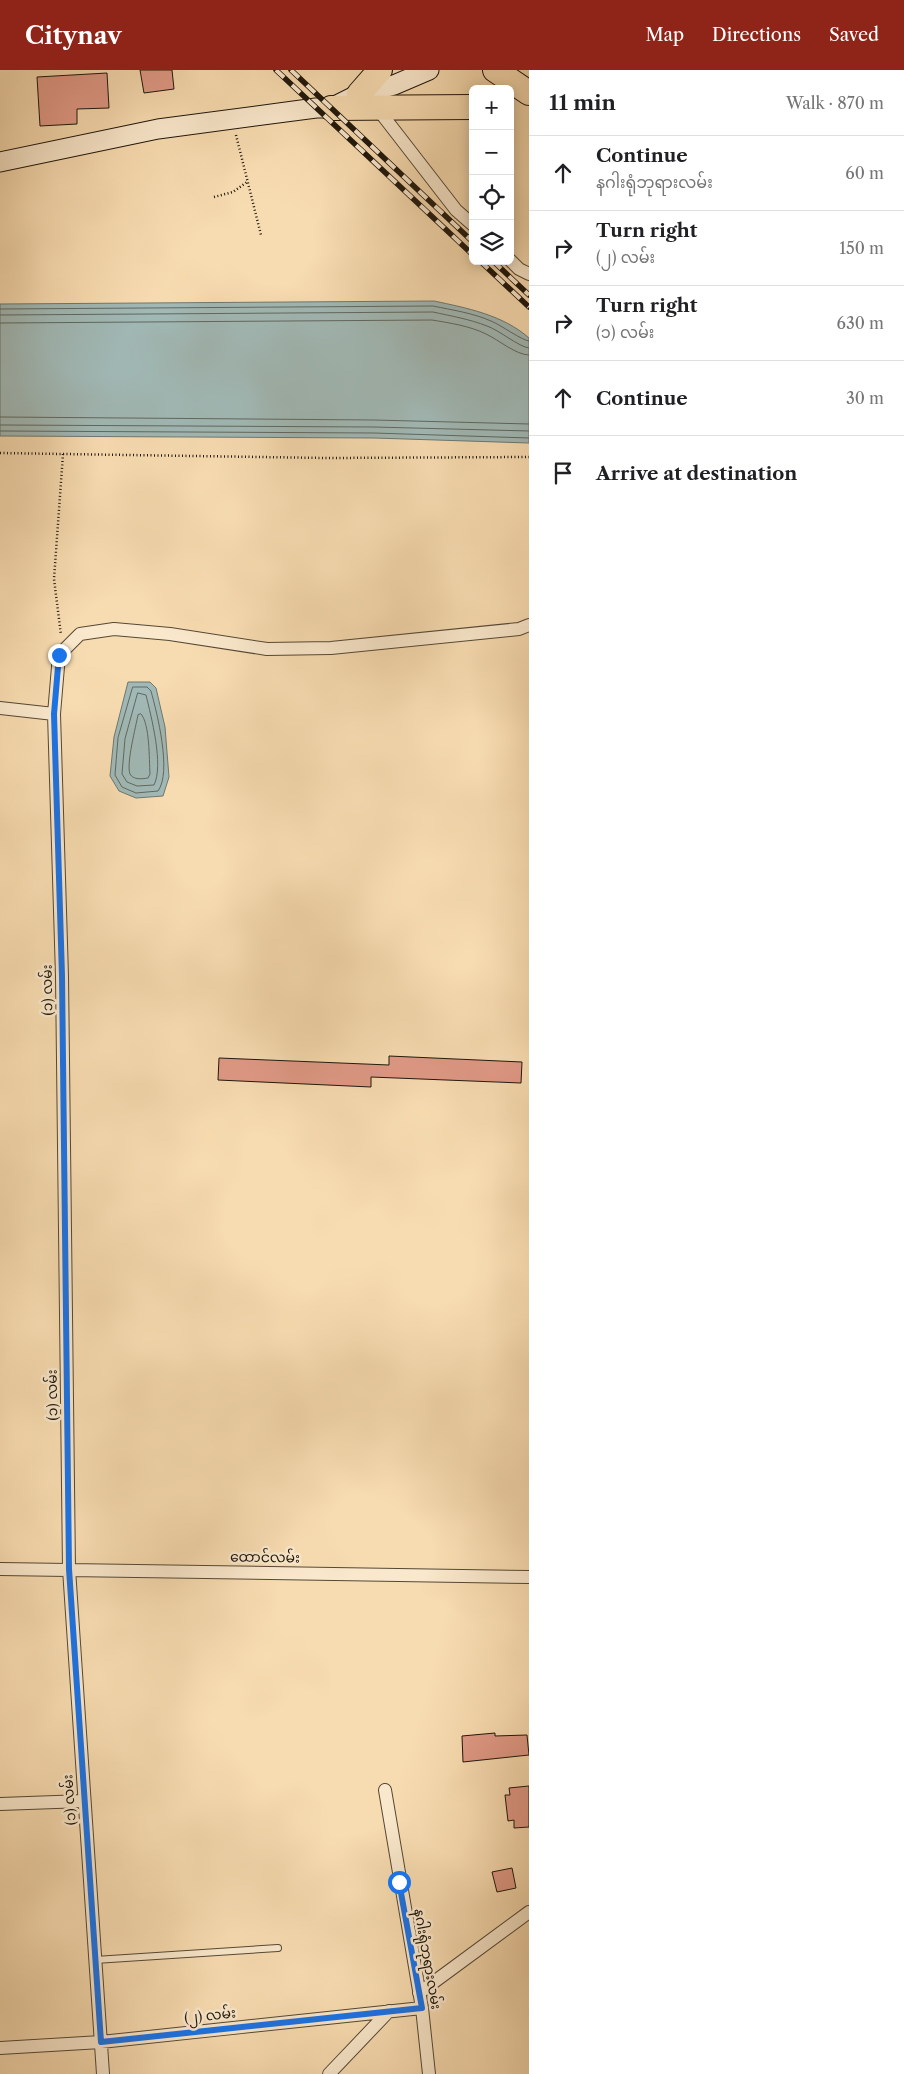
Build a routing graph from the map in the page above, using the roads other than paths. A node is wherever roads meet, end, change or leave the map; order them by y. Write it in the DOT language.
graph roads {
  1 [pos="380,70"];
  2 [pos="429,70"];
  3 [pos="495,70"];
  4 [pos="358,94"];
  5 [pos="522,94"];
  6 [pos="469,107"];
  7 [pos="331,108"];
  8 [pos="377,108"];
  9 [pos="0,162"];
  10 [pos="469,221"];
  11 [pos="514,264"];
  12 [pos="529,274"];
  13 [pos="529,626"];
  14 [pos="0,708"];
  15 [pos="54,714"];
  16 [pos="0,1569"];
  17 [pos="69,1569"];
  18 [pos="529,1577"];
  19 [pos="385,1790"];
  20 [pos="84,1801"];
  21 [pos="0,1804"];
  22 [pos="529,1912"];
  23 [pos="278,1948"];
  24 [pos="95,1960"];
  25 [pos="419,1993"];
  26 [pos="422,2008"];
  27 [pos="389,2011"];
  28 [pos="101,2042"];
  29 [pos="0,2048"];
  30 [pos="103,2074"];
  31 [pos="329,2074"];
  32 [pos="429,2074"];
  1 -- 4 [label="highway"];
  2 -- 4 [label="street"];
  3 -- 5 [label="highway"];
  4 -- 7 [label="street"];
  6 -- 8 [label="highway"];
  7 -- 8 [label="highway"];
  7 -- 9 [label="street"];
  8 -- 10 [label="street"];
  11 -- 12 [label="street"];
  13 -- 15 [label="street, (၁) လမ်း"];
  14 -- 15 [label="street"];
  15 -- 17 [label="street, (၁) လမ်း"];
  16 -- 17 [label="street, ထောင်လမ်း"];
  17 -- 18 [label="street, ထောင်လမ်း"];
  17 -- 20 [label="street, (၁) လမ်း"];
  19 -- 25 [label="street, နဂါးရုံဘုရားလမ်း"];
  20 -- 21 [label="street"];
  20 -- 24 [label="street, (၁) လမ်း"];
  22 -- 25 [label="street"];
  23 -- 24 [label="lane"];
  24 -- 28 [label="street, (၁) လမ်း"];
  25 -- 26 [label="street, နဂါးရုံဘုရားလမ်း"];
  26 -- 27 [label="street, (၂) လမ်း"];
  26 -- 32 [label="street, နဂါးရုံဘုရားလမ်း"];
  27 -- 28 [label="street, (၂) လမ်း"];
  27 -- 31 [label="street"];
  28 -- 29 [label="street, (၂) လမ်း"];
  28 -- 30 [label="street, (၁) လမ်း"];
}
